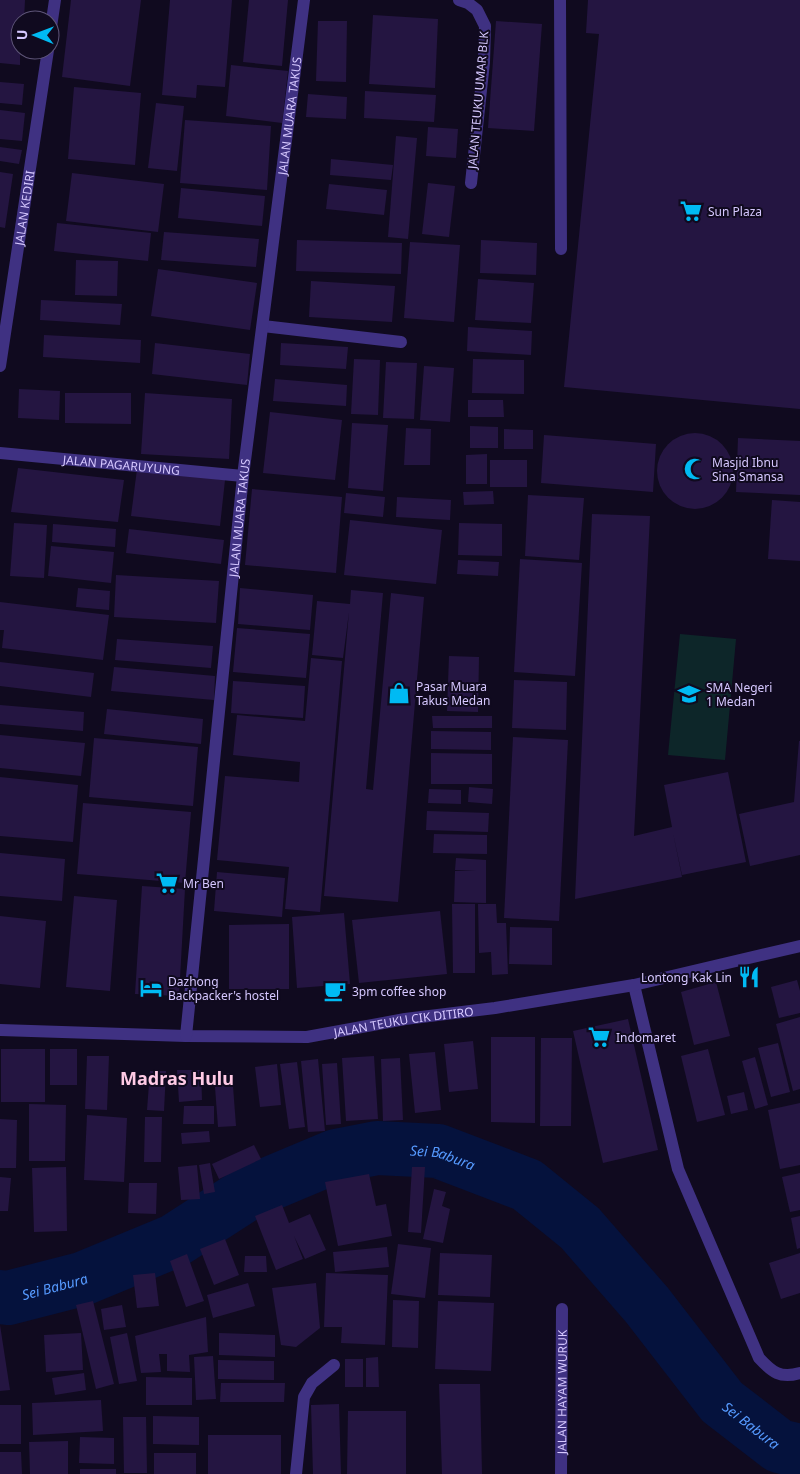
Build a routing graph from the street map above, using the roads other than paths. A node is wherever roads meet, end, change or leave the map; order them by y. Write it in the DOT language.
graph roads {
  1 [pos="304,0"];
  2 [pos="458,0"];
  3 [pos="560,0"];
  4 [pos="46,60"];
  5 [pos="471,183"];
  6 [pos="561,249"];
  7 [pos="263,326"];
  8 [pos="401,342"];
  9 [pos="0,366"];
  10 [pos="0,453"];
  11 [pos="243,476"];
  12 [pos="800,946"];
  13 [pos="634,985"];
  14 [pos="0,1030"];
  15 [pos="186,1036"];
  16 [pos="562,1309"];
  17 [pos="334,1365"];
  18 [pos="800,1373"];
  19 [pos="296,1474"];
  20 [pos="562,1474"];
  1 -- 7 [label="street, JALAN MUARA TAKUS"];
  2 -- 5 [label="street, JALAN TEUKU UMAR BLK"];
  3 -- 6 [label="street"];
  4 -- 9 [label="street, JALAN KEDIRI"];
  7 -- 8 [label="street"];
  7 -- 11 [label="street, JALAN MUARA TAKUS"];
  10 -- 11 [label="street, JALAN PAGARUYUNG"];
  11 -- 15 [label="street, JALAN MUARA TAKUS"];
  12 -- 13 [label="street, JALAN TEUKU CIK DITIRO"];
  13 -- 15 [label="street, JALAN TEUKU CIK DITIRO"];
  13 -- 18 [label="street"];
  14 -- 15 [label="street, JALAN TEUKU CIK DITIRO"];
  16 -- 20 [label="street, JALAN HAYAM WURUK"];
  17 -- 19 [label="street"];
}
